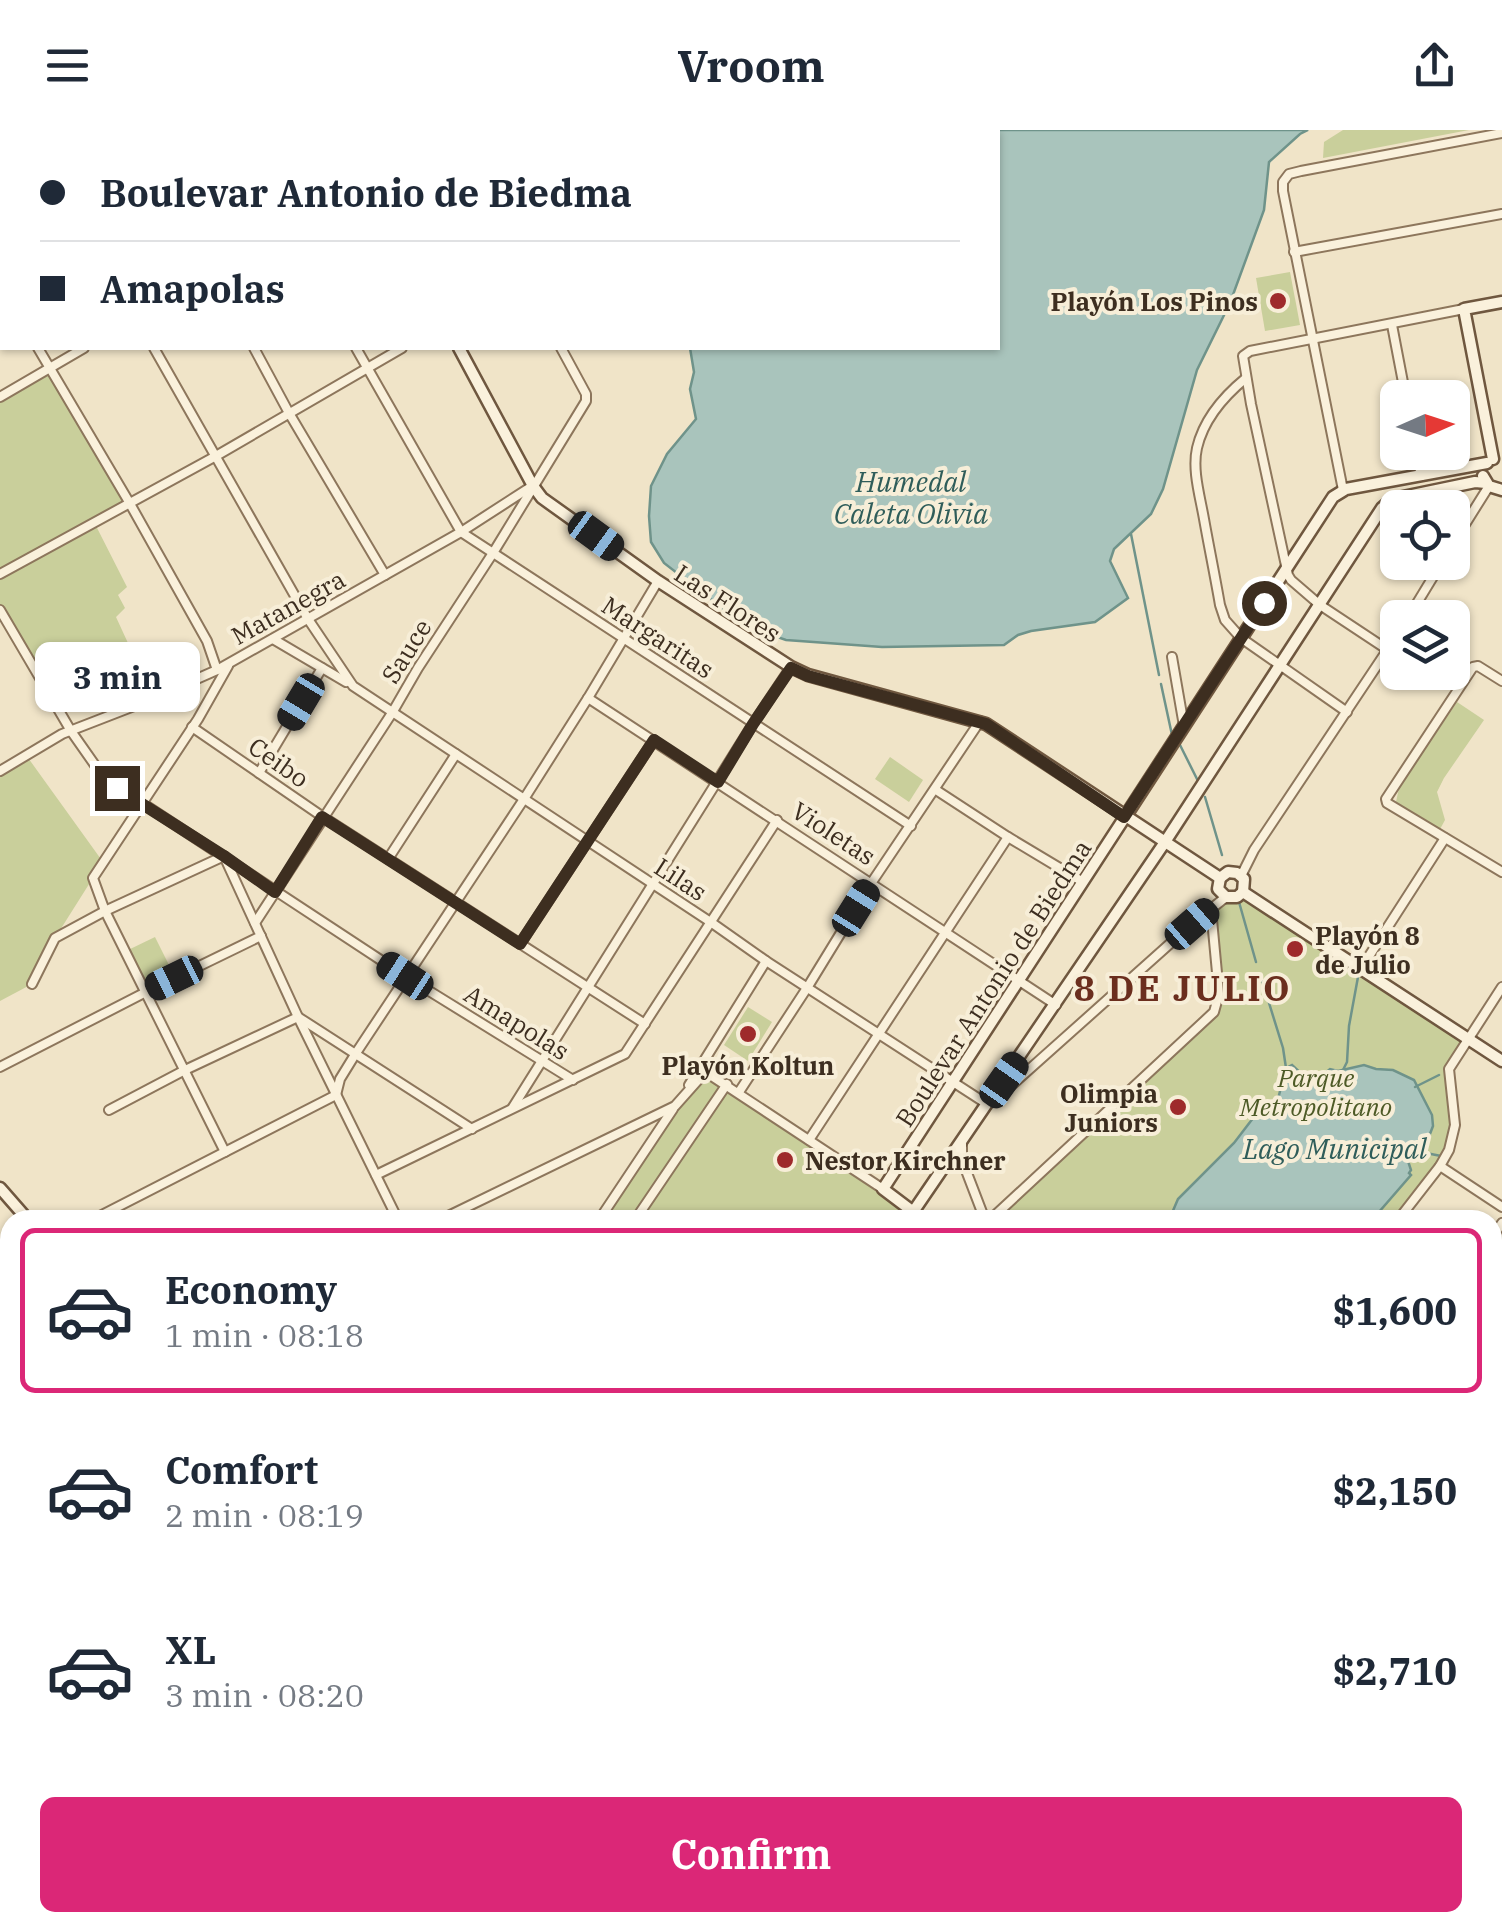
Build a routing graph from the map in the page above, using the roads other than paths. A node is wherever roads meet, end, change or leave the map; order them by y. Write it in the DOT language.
graph roads {
  1 [pos="1502,132"];
  2 [pos="1502,214"];
  3 [pos="1294,252"];
  4 [pos="1502,302"];
  5 [pos="1464,309"];
  6 [pos="1392,325"];
  7 [pos="1314,340"];
  8 [pos="39,350"];
  9 [pos="80,350"];
  10 [pos="155,350"];
  11 [pos="255,350"];
  12 [pos="357,350"];
  13 [pos="398,350"];
  14 [pos="460,350"];
  15 [pos="562,350"];
  16 [pos="368,367"];
  17 [pos="49,368"];
  18 [pos="1246,378"];
  19 [pos="1403,380"];
  20 [pos="0,397"];
  21 [pos="288,413"];
  22 [pos="216,456"];
  23 [pos="1494,460"];
  24 [pos="1420,470"];
  25 [pos="1421,476"];
  26 [pos="532,486"];
  27 [pos="1492,487"];
  28 [pos="1338,494"];
  29 [pos="1502,500"];
  30 [pos="129,502"];
  31 [pos="1470,519"];
  32 [pos="461,532"];
  33 [pos="493,553"];
  34 [pos="1286,570"];
  35 [pos="0,574"];
  36 [pos="385,576"];
  37 [pos="658,581"];
  38 [pos="1320,605"];
  39 [pos="0,610"];
  40 [pos="308,620"];
  41 [pos="273,638"];
  42 [pos="623,638"];
  43 [pos="1240,638"];
  44 [pos="1380,645"];
  45 [pos="1172,657"];
  46 [pos="230,662"];
  47 [pos="1380,662"];
  48 [pos="1282,664"];
  49 [pos="322,668"];
  50 [pos="791,668"];
  51 [pos="217,670"];
  52 [pos="1502,681"];
  53 [pos="353,686"];
  54 [pos="588,698"];
  55 [pos="1347,712"];
  56 [pos="392,713"];
  57 [pos="980,721"];
  58 [pos="753,724"];
  59 [pos="1184,726"];
  60 [pos="192,728"];
  61 [pos="71,730"];
  62 [pos="654,740"];
  63 [pos="456,754"];
  64 [pos="0,770"];
  65 [pos="258,773"];
  66 [pos="718,782"];
  67 [pos="936,790"];
  68 [pos="524,798"];
  69 [pos="143,804"];
  70 [pos="322,817"];
  71 [pos="1124,817"];
  72 [pos="777,820"];
  73 [pos="911,826"];
  74 [pos="1008,837"];
  75 [pos="1445,838"];
  76 [pos="587,841"];
  77 [pos="1166,842"];
  78 [pos="224,856"];
  79 [pos="388,859"];
  80 [pos="1502,872"];
  81 [pos="1241,876"];
  82 [pos="1220,878"];
  83 [pos="872,882"];
  84 [pos="1083,882"];
  85 [pos="653,885"];
  86 [pos="275,892"];
  87 [pos="1243,892"];
  88 [pos="1226,898"];
  89 [pos="456,902"];
  90 [pos="1211,907"];
  91 [pos="105,911"];
  92 [pos="712,923"];
  93 [pos="255,924"];
  94 [pos="944,933"];
  95 [pos="260,936"];
  96 [pos="520,944"];
  97 [pos="766,961"];
  98 [pos="1362,968"];
  99 [pos="405,976"];
  100 [pos="1018,980"];
  101 [pos="32,984"];
  102 [pos="1502,986"];
  103 [pos="588,988"];
  104 [pos="807,988"];
  105 [pos="146,992"];
  106 [pos="1056,1005"];
  107 [pos="298,1017"];
  108 [pos="645,1024"];
  109 [pos="878,1035"];
  110 [pos="1467,1038"];
  111 [pos="356,1054"];
  112 [pos="1502,1061"];
  113 [pos="541,1062"];
  114 [pos="0,1067"];
  115 [pos="185,1070"];
  116 [pos="572,1080"];
  117 [pos="727,1084"];
  118 [pos="952,1084"];
  119 [pos="739,1092"];
  120 [pos="336,1095"];
  121 [pos="987,1104"];
  122 [pos="675,1106"];
  123 [pos="109,1110"];
  124 [pos="511,1110"];
  125 [pos="472,1129"];
  126 [pos="809,1140"];
  127 [pos="963,1140"];
  128 [pos="225,1152"];
  129 [pos="1440,1166"];
  130 [pos="376,1175"];
  131 [pos="0,1188"];
  132 [pos="883,1189"];
  133 [pos="1502,1207"];
  134 [pos="19,1210"];
  135 [pos="112,1210"];
  136 [pos="393,1210"];
  137 [pos="461,1210"];
  138 [pos="606,1210"];
  139 [pos="641,1210"];
  140 [pos="911,1210"];
  141 [pos="915,1210"];
  142 [pos="984,1210"];
  143 [pos="999,1210"];
  144 [pos="1406,1210"];
  1 -- 3 [label="street"];
  2 -- 3 [label="street"];
  3 -- 7 [label="street"];
  4 -- 5 [label="street"];
  5 -- 6 [label="street"];
  5 -- 23 [label="street"];
  6 -- 7 [label="street"];
  6 -- 19 [label="street"];
  7 -- 18 [label="street"];
  7 -- 28 [label="street"];
  8 -- 17 [label="street"];
  9 -- 17 [label="street"];
  10 -- 22 [label="street, Lilas"];
  11 -- 21 [label="street"];
  12 -- 16 [label="street, Margaritas"];
  13 -- 16 [label="street"];
  14 -- 26 [label="street, Las Flores"];
  15 -- 26 [label="street, Sauce"];
  16 -- 21 [label="street"];
  16 -- 32 [label="street, Margaritas"];
  17 -- 20 [label="street"];
  17 -- 30 [label="street"];
  18 -- 34 [label="street"];
  18 -- 43 [label="street"];
  21 -- 22 [label="street"];
  21 -- 36 [label="street"];
  22 -- 30 [label="street"];
  22 -- 40 [label="street, Lilas"];
  23 -- 25 [label="street"];
  23 -- 27 [label="street"];
  24 -- 25 [label="street"];
  25 -- 28 [label="street"];
  26 -- 32 [label="street, Matanegra"];
  26 -- 33 [label="street, Sauce"];
  26 -- 37 [label="street, Las Flores"];
  27 -- 29 [label="street"];
  27 -- 31 [label="street"];
  27 -- 38 [label="street"];
  28 -- 34 [label="street, Boulevar Antonio de Biedma"];
  30 -- 35 [label="street"];
  30 -- 51 [label="street"];
  32 -- 33 [label="street, Margaritas"];
  32 -- 36 [label="street, Matanegra"];
  33 -- 42 [label="street, Margaritas"];
  33 -- 56 [label="street, Sauce"];
  34 -- 38 [label="street"];
  34 -- 43 [label="street, Boulevar Antonio de Biedma"];
  36 -- 40 [label="street, Matanegra"];
  37 -- 42 [label="street"];
  37 -- 50 [label="street, Las Flores"];
  38 -- 44 [label="street"];
  38 -- 48 [label="street"];
  39 -- 61 [label="street, Amapolas"];
  40 -- 41 [label="street, Matanegra"];
  40 -- 53 [label="street, Lilas"];
  41 -- 46 [label="street, Matanegra"];
  41 -- 49 [label="street, Lilas"];
  42 -- 54 [label="street"];
  42 -- 58 [label="street, Margaritas"];
  43 -- 48 [label="street"];
  43 -- 59 [label="street, Boulevar Antonio de Biedma"];
  45 -- 59 [label="street"];
  46 -- 51 [label="street, Matanegra"];
  46 -- 60 [label="street"];
  47 -- 55 [label="street"];
  48 -- 55 [label="street"];
  48 -- 77 [label="street"];
  49 -- 53 [label="street, Lilas"];
  49 -- 65 [label="street"];
  50 -- 57 [label="street, Las Flores"];
  50 -- 58 [label="street"];
  51 -- 61 [label="street, Matanegra"];
  52 -- 75 [label="street"];
  53 -- 56 [label="street, Lilas"];
  54 -- 62 [label="street, Violetas"];
  54 -- 68 [label="street"];
  55 -- 81 [label="street"];
  56 -- 63 [label="street, Lilas"];
  56 -- 70 [label="street, Sauce"];
  57 -- 67 [label="street"];
  57 -- 71 [label="street, Las Flores"];
  58 -- 66 [label="street"];
  58 -- 73 [label="street, Margaritas"];
  59 -- 71 [label="street, Boulevar Antonio de Biedma"];
  60 -- 65 [label="street, Ceibo"];
  60 -- 69 [label="street"];
  61 -- 64 [label="street, Matanegra"];
  61 -- 69 [label="street, Amapolas"];
  62 -- 66 [label="street, Violetas"];
  62 -- 76 [label="street"];
  63 -- 68 [label="street, Lilas"];
  63 -- 79 [label="street"];
  65 -- 70 [label="street, Ceibo"];
  66 -- 72 [label="street, Violetas"];
  66 -- 85 [label="street"];
  67 -- 73 [label="street"];
  67 -- 74 [label="street"];
  68 -- 76 [label="street, Lilas"];
  68 -- 89 [label="street"];
  69 -- 78 [label="street, Amapolas"];
  69 -- 91 [label="street"];
  70 -- 79 [label="street, Ceibo"];
  70 -- 86 [label="street, Sauce"];
  71 -- 77 [label="street, Las Flores"];
  71 -- 84 [label="street, Boulevar Antonio de Biedma"];
  72 -- 83 [label="street, Violetas"];
  72 -- 92 [label="street"];
  73 -- 83 [label="street"];
  74 -- 84 [label="street"];
  74 -- 94 [label="street"];
  75 -- 80 [label="street"];
  75 -- 98 [label="street"];
  76 -- 85 [label="street, Lilas"];
  76 -- 96 [label="street"];
  77 -- 82 [label="street, Las Flores"];
  77 -- 106 [label="street"];
  78 -- 86 [label="street, Amapolas"];
  78 -- 91 [label="street"];
  78 -- 93 [label="street"];
  79 -- 89 [label="street, Ceibo"];
  81 -- 82 [label="street"];
  81 -- 87 [label="street"];
  82 -- 88 [label="street"];
  83 -- 94 [label="street, Violetas"];
  83 -- 104 [label="street"];
  84 -- 100 [label="street, Boulevar Antonio de Biedma"];
  85 -- 92 [label="street, Lilas"];
  85 -- 103 [label="street"];
  86 -- 93 [label="street, Sauce"];
  86 -- 99 [label="street, Amapolas"];
  87 -- 88 [label="street"];
  87 -- 98 [label="street"];
  88 -- 90 [label="street"];
  89 -- 96 [label="street, Ceibo"];
  89 -- 99 [label="street"];
  90 -- 121 [label="street"];
  90 -- 143 [label="street"];
  91 -- 101 [label="street"];
  91 -- 105 [label="street"];
  92 -- 97 [label="street, Lilas"];
  92 -- 108 [label="street"];
  93 -- 95 [label="street"];
  94 -- 100 [label="street, Violetas"];
  94 -- 109 [label="street"];
  95 -- 105 [label="street"];
  95 -- 107 [label="street"];
  96 -- 103 [label="street, Ceibo"];
  97 -- 104 [label="street, Lilas"];
  97 -- 122 [label="street"];
  98 -- 110 [label="street"];
  99 -- 111 [label="street"];
  99 -- 113 [label="street, Amapolas"];
  100 -- 106 [label="street, Violetas"];
  100 -- 118 [label="street, Boulevar Antonio de Biedma"];
  102 -- 110 [label="street"];
  103 -- 108 [label="street, Ceibo"];
  103 -- 113 [label="street"];
  104 -- 109 [label="street, Lilas"];
  104 -- 119 [label="street"];
  105 -- 114 [label="street"];
  105 -- 115 [label="street"];
  106 -- 121 [label="street"];
  107 -- 111 [label="street"];
  107 -- 115 [label="street"];
  107 -- 120 [label="street"];
  108 -- 116 [label="street"];
  109 -- 118 [label="street, Lilas"];
  109 -- 126 [label="street"];
  110 -- 112 [label="street"];
  110 -- 129 [label="street"];
  111 -- 120 [label="street"];
  111 -- 125 [label="street"];
  113 -- 116 [label="street, Amapolas"];
  113 -- 124 [label="street"];
  115 -- 123 [label="street"];
  115 -- 128 [label="street"];
  116 -- 124 [label="street"];
  117 -- 119 [label="street"];
  117 -- 122 [label="street"];
  117 -- 139 [label="street"];
  118 -- 121 [label="street, Lilas"];
  118 -- 132 [label="street, Boulevar Antonio de Biedma"];
  119 -- 126 [label="street"];
  120 -- 128 [label="street"];
  120 -- 130 [label="street"];
  121 -- 127 [label="street"];
  122 -- 137 [label="street"];
  122 -- 138 [label="street"];
  124 -- 125 [label="street"];
  125 -- 130 [label="street"];
  126 -- 132 [label="street"];
  127 -- 141 [label="street"];
  127 -- 142 [label="street"];
  128 -- 135 [label="street"];
  129 -- 133 [label="street"];
  129 -- 144 [label="street"];
  130 -- 136 [label="street"];
  131 -- 134 [label="street"];
  132 -- 140 [label="street"];
}
